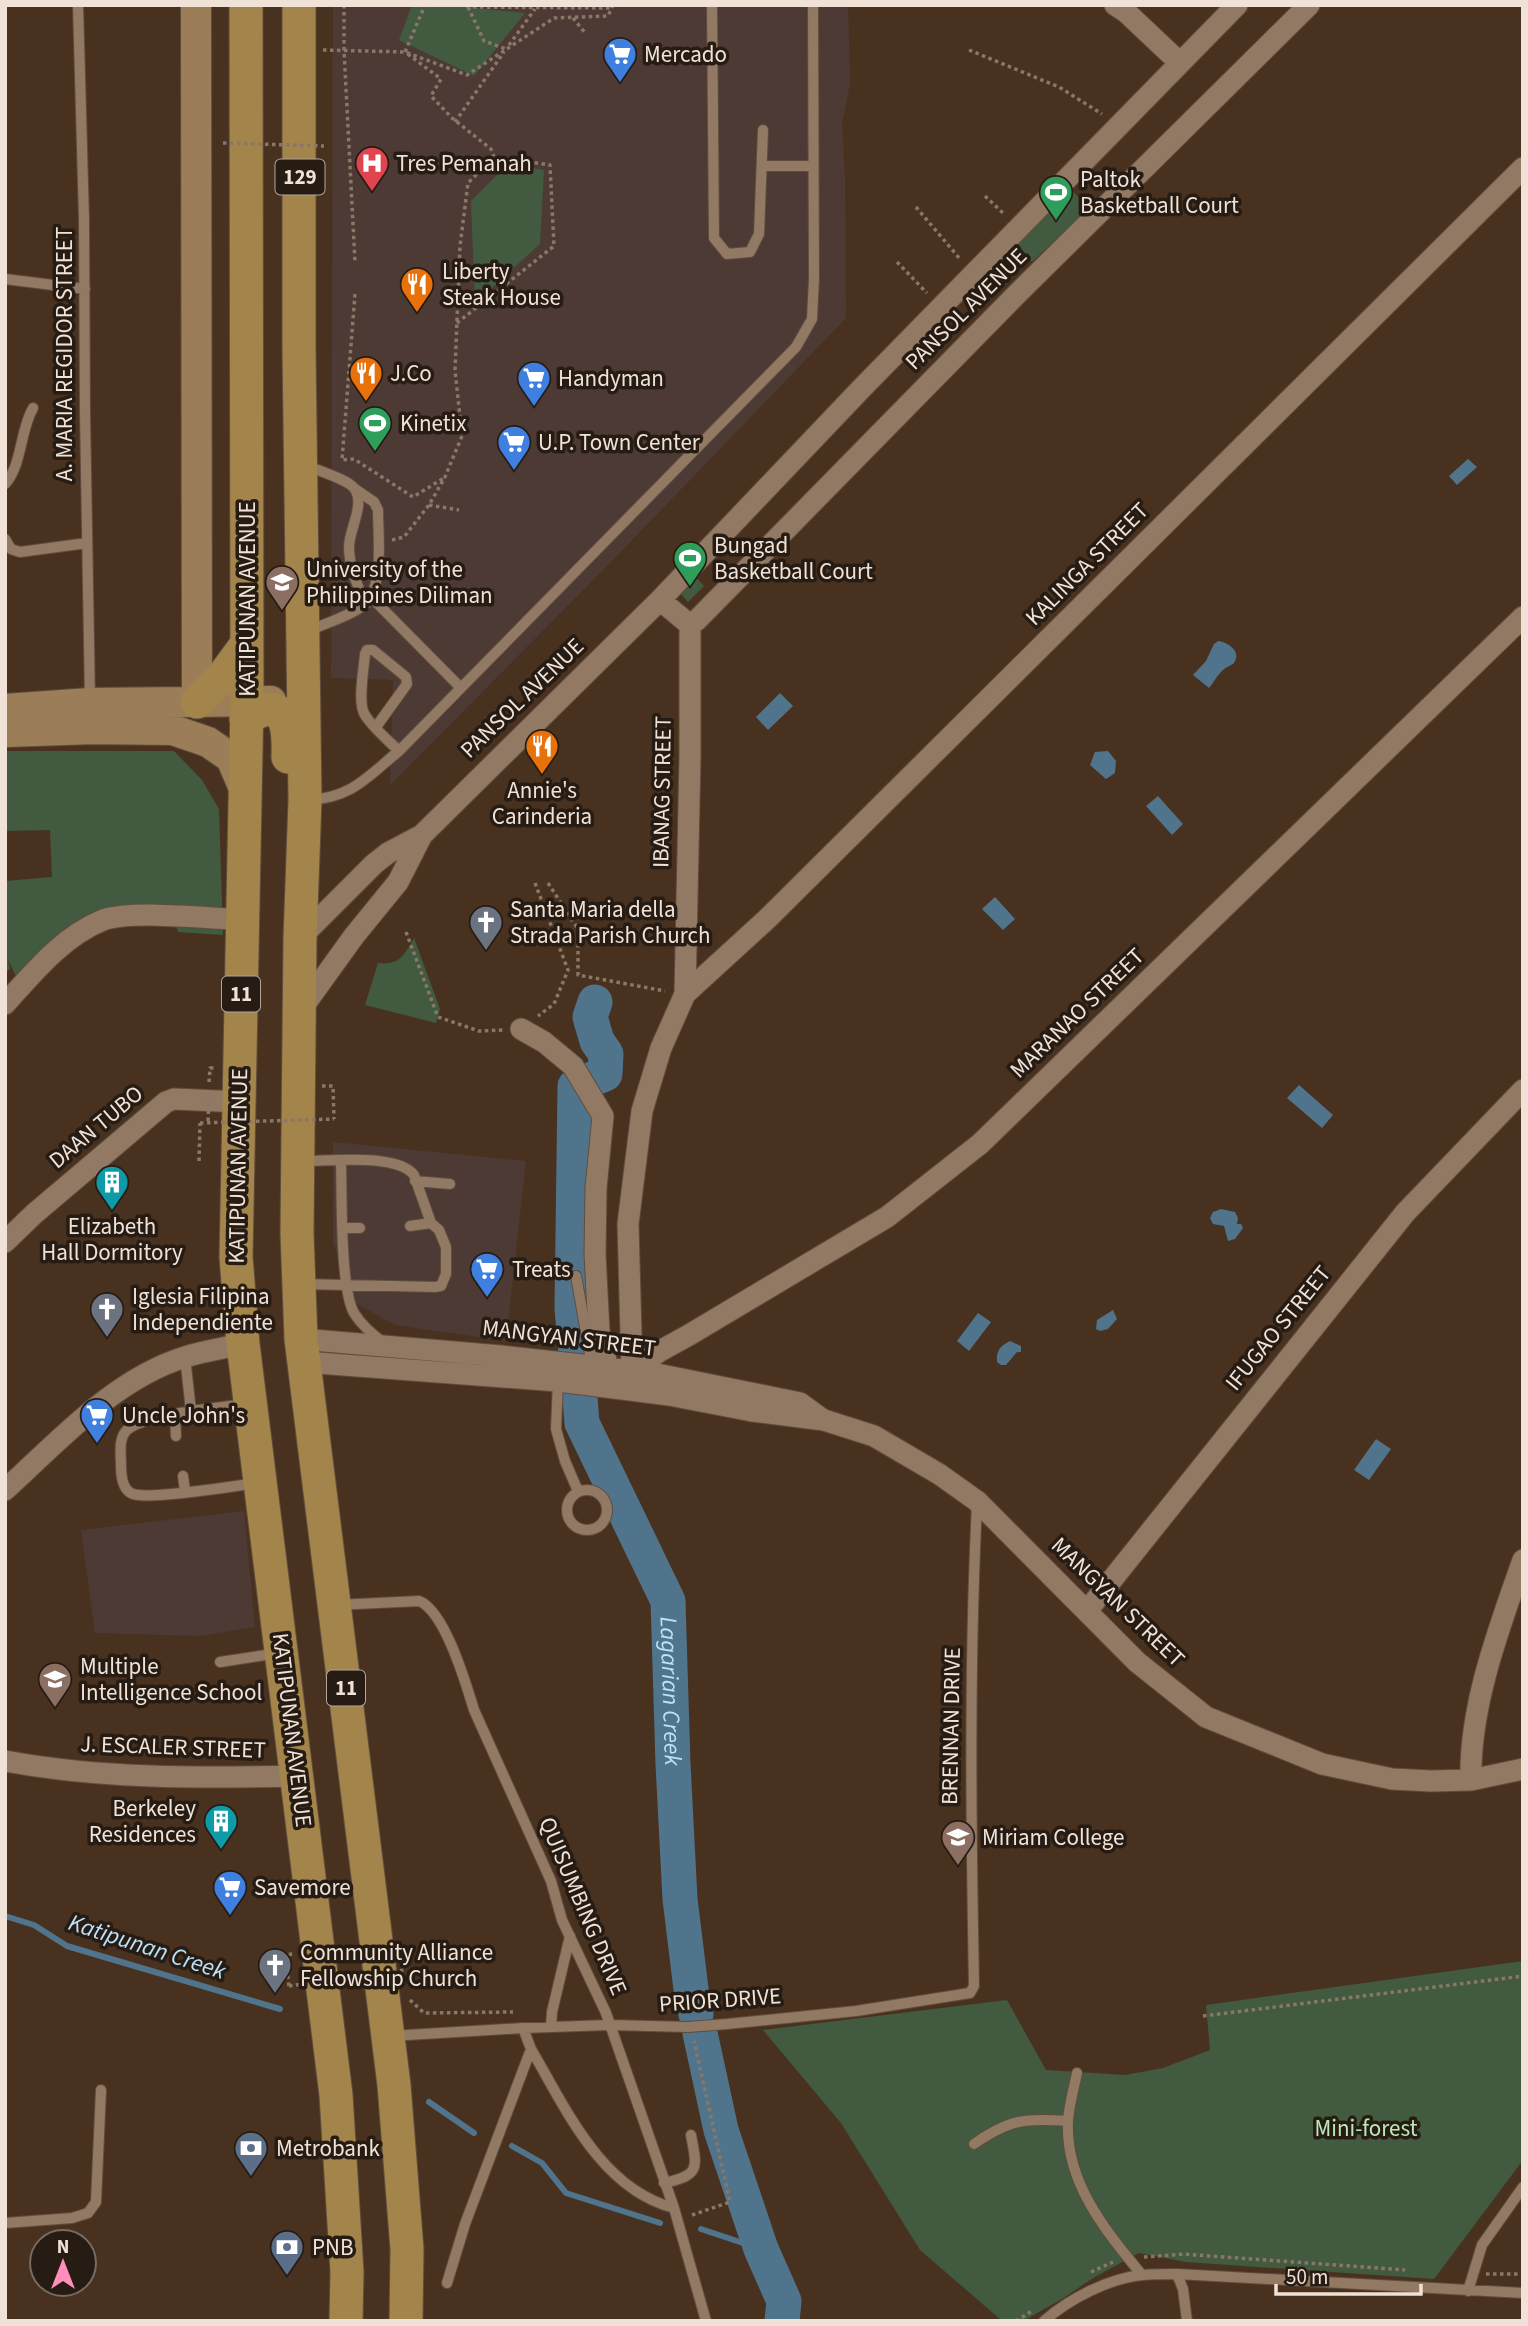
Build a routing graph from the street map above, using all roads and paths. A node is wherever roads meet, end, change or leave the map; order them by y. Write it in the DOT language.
graph roads {
  1 [pos="78,5"];
  2 [pos="196,5"];
  3 [pos="246,5"];
  4 [pos="299,5"];
  5 [pos="344,5"];
  6 [pos="425,5"];
  7 [pos="712,5"];
  8 [pos="813,5"];
  9 [pos="1115,5"];
  10 [pos="1237,5"];
  11 [pos="1310,5"];
  12 [pos="468,6"];
  13 [pos="612,7"];
  14 [pos="535,8"];
  15 [pos="573,18"];
  16 [pos="586,34"];
  17 [pos="300,50"];
  18 [pos="344,50"];
  19 [pos="506,50"];
  20 [pos="969,50"];
  21 [pos="405,52"];
  22 [pos="1180,63"];
  23 [pos="455,122"];
  24 [pos="1119,125"];
  25 [pos="763,130"];
  26 [pos="223,143"];
  27 [pos="324,146"];
  28 [pos="494,157"];
  29 [pos="762,166"];
  30 [pos="813,166"];
  31 [pos="1523,168"];
  32 [pos="985,196"];
  33 [pos="916,207"];
  34 [pos="1018,228"];
  35 [pos="355,262"];
  36 [pos="897,262"];
  37 [pos="973,274"];
  38 [pos="5,279"];
  39 [pos="85,289"];
  40 [pos="355,294"];
  41 [pos="941,307"];
  42 [pos="457,323"];
  43 [pos="247,344"];
  44 [pos="299,349"];
  45 [pos="33,408"];
  46 [pos="301,464"];
  47 [pos="445,477"];
  48 [pos="5,484"];
  49 [pos="355,489"];
  50 [pos="429,505"];
  51 [pos="459,510"];
  52 [pos="404,537"];
  53 [pos="87,542"];
  54 [pos="7,547"];
  55 [pos="368,600"];
  56 [pos="660,600"];
  57 [pos="1523,617"];
  58 [pos="690,625"];
  59 [pos="304,633"];
  60 [pos="246,645"];
  61 [pos="461,688"];
  62 [pos="304,701"];
  63 [pos="197,702"];
  64 [pos="90,703"];
  65 [pos="5,709"];
  66 [pos="246,710"];
  67 [pos="376,727"];
  68 [pos="5,732"];
  69 [pos="400,751"];
  70 [pos="246,792"];
  71 [pos="305,800"];
  72 [pos="422,835"];
  73 [pos="535,883"];
  74 [pos="548,883"];
  75 [pos="243,920"];
  76 [pos="406,932"];
  77 [pos="300,938"];
  78 [pos="685,994"];
  79 [pos="5,1004"];
  80 [pos="300,1011"];
  81 [pos="521,1029"];
  82 [pos="333,1086"];
  83 [pos="1523,1090"];
  84 [pos="216,1105"];
  85 [pos="298,1157"];
  86 [pos="199,1161"];
  87 [pos="341,1161"];
  88 [pos="415,1181"];
  89 [pos="450,1184"];
  90 [pos="431,1223"];
  91 [pos="410,1226"];
  92 [pos="360,1227"];
  93 [pos="344,1228"];
  94 [pos="5,1242"];
  95 [pos="576,1276"];
  96 [pos="298,1284"];
  97 [pos="346,1285"];
  98 [pos="243,1344"];
  99 [pos="387,1346"];
  100 [pos="303,1351"];
  101 [pos="185,1357"];
  102 [pos="600,1368"];
  103 [pos="631,1380"];
  104 [pos="558,1381"];
  105 [pos="251,1403"];
  106 [pos="191,1411"];
  107 [pos="175,1415"];
  108 [pos="176,1436"];
  109 [pos="183,1476"];
  110 [pos="261,1483"];
  111 [pos="5,1490"];
  112 [pos="185,1491"];
  113 [pos="578,1491"];
  114 [pos="977,1501"];
  115 [pos="1523,1560"];
  116 [pos="336,1605"];
  117 [pos="1087,1611"];
  118 [pos="281,1652"];
  119 [pos="220,1662"];
  120 [pos="5,1761"];
  121 [pos="1523,1769"];
  122 [pos="298,1776"];
  123 [pos="1471,1780"];
  124 [pos="570,1936"];
  125 [pos="285,1955"];
  126 [pos="406,1970"];
  127 [pos="1523,1976"];
  128 [pos="970,1993"];
  129 [pos="410,2002"];
  130 [pos="424,2012"];
  131 [pos="1203,2016"];
  132 [pos="610,2025"];
  133 [pos="551,2027"];
  134 [pos="523,2028"];
  135 [pos="388,2037"];
  136 [pos="531,2049"];
  137 [pos="1077,2073"];
  138 [pos="101,2090"];
  139 [pos="1068,2121"];
  140 [pos="691,2135"];
  141 [pos="974,2144"];
  142 [pos="664,2183"];
  143 [pos="1523,2187"];
  144 [pos="674,2208"];
  145 [pos="5,2224"];
  146 [pos="1177,2274"];
  147 [pos="1142,2275"];
  148 [pos="447,2283"];
  149 [pos="1468,2291"];
  150 [pos="1523,2292"];
  151 [pos="346,2321"];
  152 [pos="406,2321"];
  153 [pos="706,2321"];
  154 [pos="1044,2321"];
  155 [pos="1188,2321"];
  1 -- 39 [label="lane, A. MARIA REGIDOR STREET"];
  2 -- 63 [label="street"];
  3 -- 43 [label="main road, KATIPUNAN AVENUE / 129"];
  4 -- 17 [label="main road, 129"];
  5 -- 18 [label="path"];
  6 -- 21 [label="path"];
  7 -- 29 [label="lane"];
  8 -- 30 [label="lane"];
  9 -- 22 [label="street"];
  10 -- 22 [label="street, PANSOL AVENUE"];
  11 -- 58 [label="street, PANSOL AVENUE"];
  12 -- 14 [label="path"];
  12 -- 19 [label="path"];
  13 -- 14 [label="path"];
  13 -- 15 [label="path"];
  14 -- 19 [label="path"];
  15 -- 16 [label="path"];
  15 -- 19 [label="path"];
  17 -- 18 [label="path"];
  17 -- 44 [label="main road, 129"];
  18 -- 21 [label="path"];
  18 -- 35 [label="path"];
  19 -- 21 [label="path"];
  19 -- 23 [label="path"];
  20 -- 24 [label="path"];
  21 -- 23 [label="path"];
  22 -- 24 [label="street, PANSOL AVENUE"];
  23 -- 28 [label="path"];
  24 -- 34 [label="street, PANSOL AVENUE"];
  25 -- 29 [label="lane"];
  26 -- 27 [label="path, bridge"];
  28 -- 42 [label="path"];
  28 -- 42 [label="path"];
  29 -- 30 [label="lane"];
  30 -- 61 [label="lane"];
  31 -- 78 [label="street, KALINGA STREET"];
  32 -- 34 [label="path"];
  33 -- 37 [label="path"];
  34 -- 37 [label="street, PANSOL AVENUE"];
  36 -- 41 [label="path"];
  37 -- 41 [label="street, PANSOL AVENUE"];
  38 -- 39 [label="lane"];
  39 -- 53 [label="lane, A. MARIA REGIDOR STREET"];
  40 -- 47 [label="path"];
  41 -- 56 [label="street, PANSOL AVENUE"];
  42 -- 47 [label="path"];
  43 -- 44 [label="main road"];
  43 -- 60 [label="main road, KATIPUNAN AVENUE / 129"];
  44 -- 46 [label="main road, 129"];
  45 -- 48 [label="lane"];
  46 -- 49 [label="lane"];
  46 -- 59 [label="main road, 129"];
  47 -- 50 [label="path"];
  49 -- 55 [label="lane"];
  49 -- 55 [label="lane"];
  50 -- 51 [label="path"];
  50 -- 52 [label="path"];
  53 -- 54 [label="lane"];
  53 -- 64 [label="lane, A. MARIA REGIDOR STREET"];
  55 -- 59 [label="lane"];
  55 -- 61 [label="lane"];
  56 -- 58 [label="street"];
  56 -- 72 [label="street, PANSOL AVENUE"];
  57 -- 103 [label="street, MARANAO STREET"];
  58 -- 78 [label="street, IBANAG STREET"];
  59 -- 62 [label="main road, 129"];
  60 -- 63 [label="main road"];
  60 -- 66 [label="main road, KATIPUNAN AVENUE / 129"];
  61 -- 69 [label="lane"];
  62 -- 66 [label="street"];
  62 -- 71 [label="main road, 11"];
  63 -- 64 [label="street"];
  63 -- 66 [label="street"];
  64 -- 65 [label="street"];
  66 -- 70 [label="main road, KATIPUNAN AVENUE / 11"];
  66 -- 85 [label="main road"];
  67 -- 67 [label="lane"];
  67 -- 69 [label="lane"];
  68 -- 70 [label="street"];
  69 -- 71 [label="lane"];
  70 -- 75 [label="main road, KATIPUNAN AVENUE / 11"];
  71 -- 77 [label="main road, 11"];
  72 -- 77 [label="street, PANSOL AVENUE"];
  72 -- 80 [label="street, PANSOL AVENUE"];
  73 -- 81 [label="path"];
  74 -- 78 [label="path"];
  75 -- 79 [label="street"];
  75 -- 84 [label="main road, KATIPUNAN AVENUE / 11"];
  76 -- 81 [label="path"];
  77 -- 80 [label="main road, 11"];
  78 -- 103 [label="street, IBANAG STREET"];
  80 -- 85 [label="main road, 11"];
  81 -- 102 [label="street"];
  82 -- 86 [label="path, bridge"];
  83 -- 117 [label="street, IFUGAO STREET"];
  84 -- 94 [label="street, DAAN TUBO"];
  84 -- 98 [label="main road, KATIPUNAN AVENUE / 11"];
  85 -- 87 [label="lane"];
  85 -- 96 [label="main road, 11"];
  87 -- 88 [label="lane"];
  87 -- 93 [label="lane"];
  88 -- 89 [label="lane"];
  88 -- 90 [label="lane"];
  90 -- 91 [label="lane"];
  90 -- 97 [label="lane"];
  92 -- 93 [label="lane"];
  93 -- 97 [label="lane"];
  95 -- 102 [label="lane"];
  96 -- 97 [label="lane"];
  96 -- 100 [label="main road, 11"];
  97 -- 99 [label="lane"];
  98 -- 101 [label="street"];
  98 -- 105 [label="main road, KATIPUNAN AVENUE / 11"];
  99 -- 100 [label="street, MANGYAN STREET"];
  99 -- 102 [label="street, MANGYAN STREET"];
  100 -- 104 [label="street, MANGYAN STREET"];
  100 -- 116 [label="main road, 11"];
  101 -- 106 [label="lane"];
  101 -- 111 [label="street"];
  102 -- 103 [label="street, MANGYAN STREET"];
  103 -- 104 [label="street, MANGYAN STREET"];
  103 -- 114 [label="street, MANGYAN STREET"];
  104 -- 113 [label="lane"];
  105 -- 106 [label="lane"];
  105 -- 110 [label="main road, KATIPUNAN AVENUE / 11"];
  106 -- 107 [label="lane"];
  107 -- 108 [label="lane"];
  107 -- 112 [label="lane"];
  109 -- 112 [label="lane"];
  110 -- 112 [label="lane"];
  110 -- 118 [label="main road, KATIPUNAN AVENUE / 11"];
  114 -- 117 [label="street, MANGYAN STREET"];
  114 -- 128 [label="lane, BRENNAN DRIVE"];
  115 -- 123 [label="street"];
  116 -- 124 [label="lane, QUISUMBING DRIVE"];
  116 -- 135 [label="main road, 11"];
  117 -- 123 [label="street, MANGYAN STREET"];
  118 -- 119 [label="lane"];
  118 -- 122 [label="main road, KATIPUNAN AVENUE / 11"];
  120 -- 122 [label="street, J. ESCALER STREET"];
  121 -- 123 [label="street, MANGYAN STREET"];
  122 -- 151 [label="main road, KATIPUNAN AVENUE / 11"];
  124 -- 132 [label="lane, QUISUMBING DRIVE"];
  124 -- 133 [label="lane"];
  125 -- 126 [label="path, bridge"];
  127 -- 131 [label="path"];
  128 -- 132 [label="lane, PRIOR DRIVE"];
  129 -- 130 [label="path"];
  132 -- 133 [label="lane, PRIOR DRIVE"];
  132 -- 142 [label="lane, QUISUMBING DRIVE"];
  133 -- 134 [label="lane, PRIOR DRIVE"];
  134 -- 135 [label="lane, PRIOR DRIVE"];
  134 -- 136 [label="lane"];
  135 -- 152 [label="main road, 11"];
  136 -- 144 [label="lane"];
  136 -- 148 [label="lane"];
  137 -- 139 [label="lane"];
  138 -- 145 [label="lane"];
  139 -- 141 [label="lane"];
  139 -- 147 [label="lane"];
  140 -- 142 [label="lane"];
  142 -- 144 [label="lane, QUISUMBING DRIVE"];
  143 -- 149 [label="lane"];
  144 -- 153 [label="lane, QUISUMBING DRIVE"];
  146 -- 147 [label="lane"];
  146 -- 149 [label="lane"];
  146 -- 155 [label="lane"];
  147 -- 154 [label="lane"];
  149 -- 150 [label="lane"];
}
